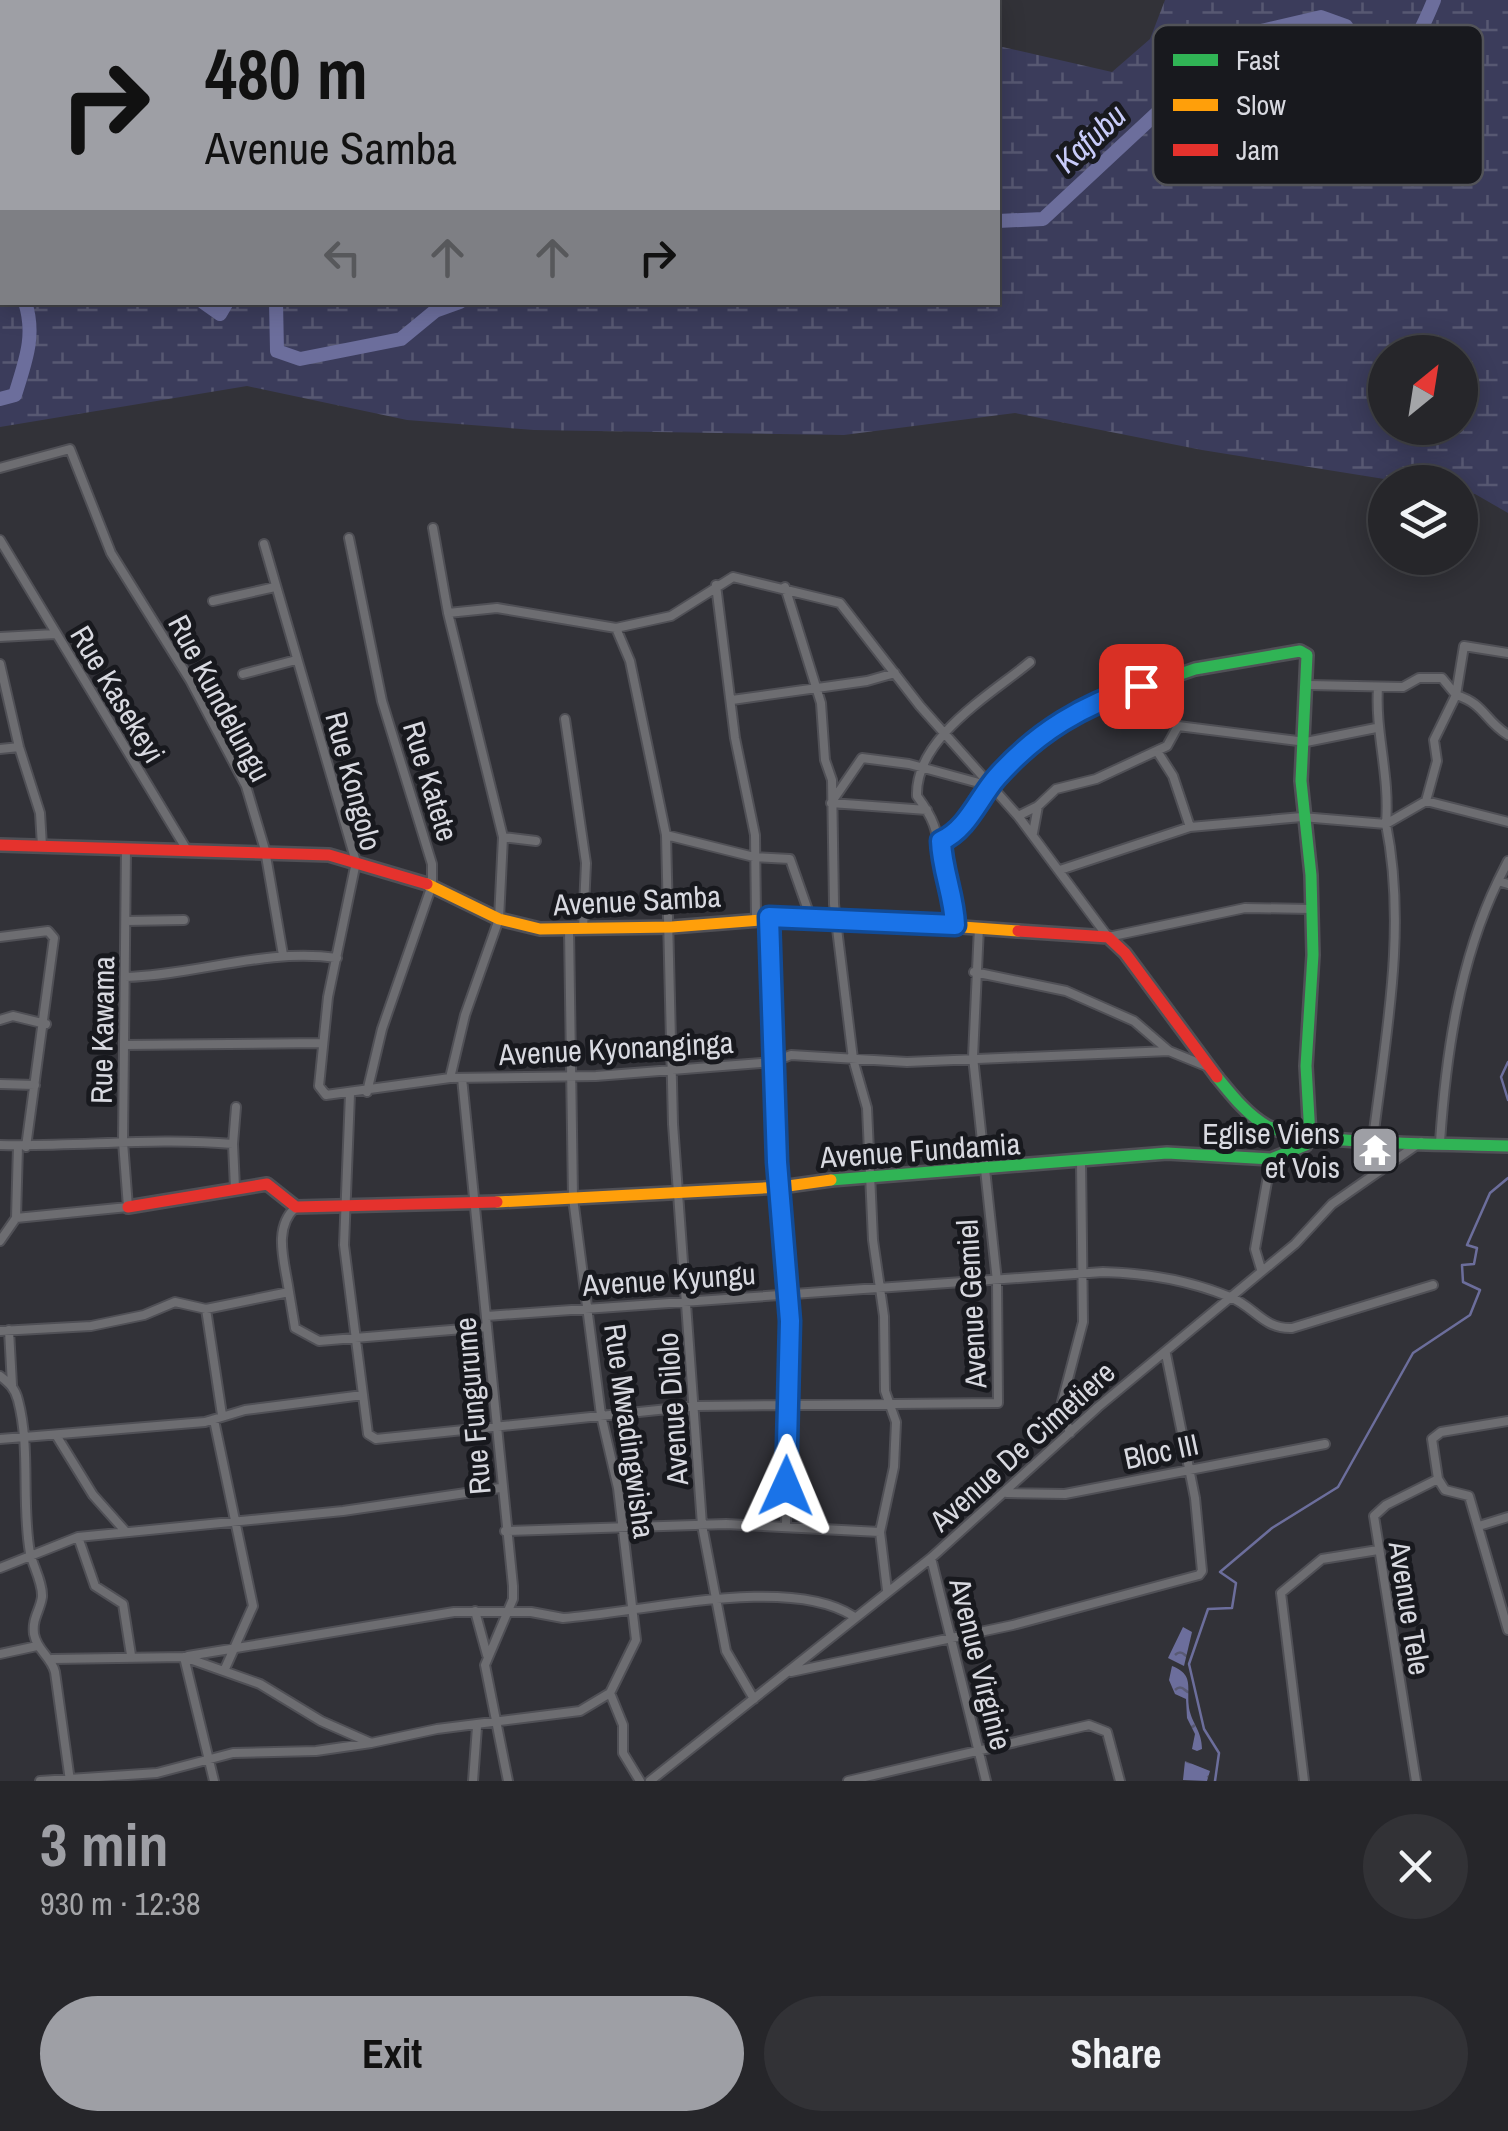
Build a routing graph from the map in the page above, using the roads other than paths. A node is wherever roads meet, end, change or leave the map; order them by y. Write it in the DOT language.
graph roads {
  1 [pos="0,468"];
  2 [pos="432,528"];
  3 [pos="349,538"];
  4 [pos="0,540"];
  5 [pos="264,544"];
  6 [pos="716,585"];
  7 [pos="275,587"];
  8 [pos="785,587"];
  9 [pos="212,601"];
  10 [pos="448,613"];
  11 [pos="616,628"];
  12 [pos="54,634"];
  13 [pos="0,636"];
  14 [pos="1508,653"];
  15 [pos="296,660"];
  16 [pos="1030,662"];
  17 [pos="0,664"];
  18 [pos="895,673"];
  19 [pos="244,674"];
  20 [pos="1309,685"];
  21 [pos="816,687"];
  22 [pos="1378,687"];
  23 [pos="1456,696"];
  24 [pos="732,700"];
  25 [pos="565,719"];
  26 [pos="1376,728"];
  27 [pos="946,734"];
  28 [pos="1508,735"];
  29 [pos="1306,742"];
  30 [pos="19,747"];
  31 [pos="0,750"];
  32 [pos="1157,751"];
  33 [pos="923,768"];
  34 [pos="990,786"];
  35 [pos="1426,802"];
  36 [pos="831,803"];
  37 [pos="1038,806"];
  38 [pos="927,810"];
  39 [pos="1018,816"];
  40 [pos="1302,817"];
  41 [pos="1508,823"];
  42 [pos="1386,824"];
  43 [pos="1190,827"];
  44 [pos="1032,833"];
  45 [pos="666,835"];
  46 [pos="502,837"];
  47 [pos="536,841"];
  48 [pos="941,841"];
  49 [pos="0,845"];
  50 [pos="42,846"];
  51 [pos="126,848"];
  52 [pos="187,850"];
  53 [pos="265,850"];
  54 [pos="754,857"];
  55 [pos="1508,861"];
  56 [pos="356,862"];
  57 [pos="1060,870"];
  58 [pos="1498,881"];
  59 [pos="1508,884"];
  60 [pos="432,886"];
  61 [pos="1312,909"];
  62 [pos="810,916"];
  63 [pos="762,918"];
  64 [pos="839,918"];
  65 [pos="184,920"];
  66 [pos="499,920"];
  67 [pos="126,921"];
  68 [pos="955,925"];
  69 [pos="672,927"];
  70 [pos="979,927"];
  71 [pos="569,929"];
  72 [pos="583,929"];
  73 [pos="0,936"];
  74 [pos="1108,937"];
  75 [pos="283,955"];
  76 [pos="337,958"];
  77 [pos="974,972"];
  78 [pos="126,977"];
  79 [pos="0,1020"];
  80 [pos="46,1024"];
  81 [pos="321,1043"];
  82 [pos="124,1044"];
  83 [pos="1169,1051"];
  84 [pos="973,1057"];
  85 [pos="853,1059"];
  86 [pos="773,1062"];
  87 [pos="1211,1068"];
  88 [pos="671,1069"];
  89 [pos="572,1077"];
  90 [pos="450,1078"];
  91 [pos="462,1078"];
  92 [pos="0,1084"];
  93 [pos="34,1085"];
  94 [pos="321,1092"];
  95 [pos="367,1092"];
  96 [pos="350,1094"];
  97 [pos="236,1107"];
  98 [pos="1310,1136"];
  99 [pos="1373,1139"];
  100 [pos="123,1142"];
  101 [pos="1421,1142"];
  102 [pos="1440,1142"];
  103 [pos="0,1144"];
  104 [pos="233,1144"];
  105 [pos="22,1146"];
  106 [pos="1503,1146"];
  107 [pos="1271,1158"];
  108 [pos="1081,1162"];
  109 [pos="984,1168"];
  110 [pos="868,1174"];
  111 [pos="781,1187"];
  112 [pos="235,1188"];
  113 [pos="680,1193"];
  114 [pos="574,1198"];
  115 [pos="473,1203"];
  116 [pos="125,1208"];
  117 [pos="296,1208"];
  118 [pos="346,1208"];
  119 [pos="16,1218"];
  120 [pos="0,1241"];
  121 [pos="1261,1270"];
  122 [pos="1084,1273"];
  123 [pos="997,1282"];
  124 [pos="1433,1285"];
  125 [pos="882,1289"];
  126 [pos="288,1292"];
  127 [pos="788,1295"];
  128 [pos="1231,1297"];
  129 [pos="687,1300"];
  130 [pos="590,1306"];
  131 [pos="206,1309"];
  132 [pos="487,1316"];
  133 [pos="488,1327"];
  134 [pos="4,1330"];
  135 [pos="355,1337"];
  136 [pos="1166,1354"];
  137 [pos="0,1376"];
  138 [pos="12,1386"];
  139 [pos="362,1395"];
  140 [pos="890,1404"];
  141 [pos="697,1406"];
  142 [pos="787,1406"];
  143 [pos="600,1415"];
  144 [pos="218,1418"];
  145 [pos="1508,1421"];
  146 [pos="495,1424"];
  147 [pos="1070,1433"];
  148 [pos="56,1435"];
  149 [pos="24,1437"];
  150 [pos="0,1439"];
  151 [pos="1325,1444"];
  152 [pos="1189,1468"];
  153 [pos="1438,1479"];
  154 [pos="500,1488"];
  155 [pos="1006,1492"];
  156 [pos="237,1518"];
  157 [pos="1508,1518"];
  158 [pos="702,1525"];
  159 [pos="786,1526"];
  160 [pos="1479,1526"];
  161 [pos="624,1527"];
  162 [pos="505,1531"];
  163 [pos="126,1532"];
  164 [pos="880,1532"];
  165 [pos="78,1537"];
  166 [pos="1378,1550"];
  167 [pos="30,1553"];
  168 [pos="931,1558"];
  169 [pos="0,1568"];
  170 [pos="887,1590"];
  171 [pos="715,1600"];
  172 [pos="474,1610"];
  173 [pos="507,1612"];
  174 [pos="631,1612"];
  175 [pos="853,1616"];
  176 [pos="1508,1630"];
  177 [pos="953,1638"];
  178 [pos="37,1646"];
  179 [pos="236,1649"];
  180 [pos="0,1654"];
  181 [pos="131,1655"];
  182 [pos="487,1655"];
  183 [pos="184,1656"];
  184 [pos="52,1658"];
  185 [pos="224,1671"];
  186 [pos="785,1673"];
  187 [pos="610,1692"];
  188 [pos="754,1700"];
  189 [pos="494,1724"];
  190 [pos="476,1726"];
  191 [pos="371,1743"];
  192 [pos="982,1751"];
  193 [pos="207,1758"];
  194 [pos="70,1778"];
  195 [pos="40,1781"];
  196 [pos="214,1781"];
  197 [pos="473,1781"];
  198 [pos="508,1781"];
  199 [pos="640,1781"];
  200 [pos="650,1781"];
  201 [pos="848,1781"];
  202 [pos="986,1781"];
  203 [pos="1120,1781"];
  204 [pos="1304,1781"];
  205 [pos="1416,1781"];
  1 -- 53 [label="street, Rue Kundelungu"];
  2 -- 10 [label="street"];
  3 -- 60 [label="street, Rue Katete"];
  4 -- 12 [label="street, Rue Kasekeyi"];
  5 -- 7 [label="street, Rue Kongolo"];
  6 -- 8 [label="street"];
  6 -- 11 [label="street"];
  6 -- 24 [label="street"];
  7 -- 9 [label="street"];
  7 -- 15 [label="street, Rue Kongolo"];
  8 -- 18 [label="street"];
  8 -- 21 [label="street"];
  10 -- 11 [label="street"];
  10 -- 46 [label="street"];
  11 -- 45 [label="street, Avenue Dilolo"];
  12 -- 13 [label="street"];
  12 -- 52 [label="street, Rue Kasekeyi"];
  14 -- 23 [label="street"];
  15 -- 19 [label="street"];
  15 -- 56 [label="street, Rue Kongolo"];
  16 -- 27 [label="street"];
  17 -- 30 [label="street"];
  18 -- 21 [label="street"];
  18 -- 27 [label="street"];
  20 -- 22 [label="street"];
  20 -- 29 [label="street"];
  20 -- 34 [label="street"];
  21 -- 24 [label="street"];
  21 -- 36 [label="street"];
  22 -- 23 [label="street"];
  22 -- 26 [label="street"];
  23 -- 28 [label="street"];
  23 -- 35 [label="street"];
  24 -- 54 [label="street"];
  25 -- 72 [label="street"];
  26 -- 29 [label="street"];
  26 -- 42 [label="street"];
  27 -- 33 [label="street"];
  27 -- 34 [label="street"];
  29 -- 32 [label="street"];
  29 -- 40 [label="street"];
  30 -- 31 [label="street"];
  30 -- 50 [label="street"];
  32 -- 37 [label="street"];
  32 -- 43 [label="street"];
  33 -- 34 [label="street"];
  33 -- 36 [label="street"];
  33 -- 38 [label="street"];
  34 -- 39 [label="street"];
  34 -- 48 [label="street"];
  35 -- 41 [label="street"];
  35 -- 42 [label="street"];
  36 -- 38 [label="street"];
  36 -- 64 [label="street"];
  37 -- 39 [label="street"];
  37 -- 44 [label="street"];
  38 -- 48 [label="street"];
  39 -- 44 [label="street"];
  40 -- 42 [label="street"];
  40 -- 43 [label="street"];
  40 -- 61 [label="street"];
  42 -- 99 [label="street"];
  43 -- 57 [label="street"];
  44 -- 57 [label="street"];
  45 -- 54 [label="street"];
  45 -- 69 [label="street, Avenue Dilolo"];
  46 -- 47 [label="street"];
  46 -- 66 [label="street"];
  48 -- 68 [label="street"];
  49 -- 50 [label="street, Avenue Samba"];
  50 -- 51 [label="street, Avenue Samba"];
  51 -- 52 [label="street, Avenue Samba"];
  51 -- 67 [label="street, Rue Kawama"];
  52 -- 53 [label="street, Avenue Samba"];
  53 -- 56 [label="street, Avenue Samba"];
  53 -- 75 [label="street, Rue Kundelungu"];
  54 -- 62 [label="street"];
  54 -- 63 [label="street"];
  55 -- 58 [label="street"];
  56 -- 60 [label="street, Avenue Samba"];
  56 -- 76 [label="street, Rue Kongolo"];
  57 -- 74 [label="street"];
  58 -- 59 [label="street"];
  58 -- 102 [label="street"];
  60 -- 66 [label="street, Avenue Samba"];
  60 -- 95 [label="street, Rue Katete"];
  61 -- 74 [label="street"];
  61 -- 98 [label="street"];
  62 -- 63 [label="street, Avenue Samba"];
  62 -- 64 [label="street, Avenue Samba"];
  63 -- 69 [label="street, Avenue Samba"];
  63 -- 86 [label="street"];
  64 -- 68 [label="street, Avenue Samba"];
  64 -- 85 [label="street"];
  65 -- 67 [label="street"];
  66 -- 71 [label="street, Avenue Samba"];
  66 -- 90 [label="street"];
  67 -- 78 [label="street, Rue Kawama"];
  68 -- 70 [label="street, Avenue Samba"];
  69 -- 72 [label="street, Avenue Samba"];
  69 -- 88 [label="street, Avenue Dilolo"];
  70 -- 74 [label="street, Avenue Samba"];
  70 -- 77 [label="street, Avenue Gemiel"];
  71 -- 72 [label="street, Avenue Samba"];
  71 -- 89 [label="street, Rue Mwadingwisha"];
  73 -- 80 [label="street"];
  74 -- 87 [label="street"];
  75 -- 76 [label="street"];
  75 -- 78 [label="street"];
  76 -- 81 [label="street, Rue Kongolo"];
  77 -- 83 [label="street"];
  77 -- 84 [label="street, Avenue Gemiel"];
  78 -- 82 [label="street, Rue Kawama"];
  79 -- 80 [label="street"];
  80 -- 93 [label="street"];
  81 -- 82 [label="street"];
  81 -- 94 [label="street, Rue Kongolo"];
  82 -- 100 [label="street, Rue Kawama"];
  83 -- 84 [label="street, Avenue Kyonanginga"];
  83 -- 87 [label="street"];
  84 -- 85 [label="street, Avenue Kyonanginga"];
  84 -- 109 [label="street, Avenue Gemiel"];
  85 -- 86 [label="street, Avenue Kyonanginga"];
  85 -- 110 [label="street"];
  86 -- 88 [label="street, Avenue Kyonanginga"];
  86 -- 111 [label="street"];
  87 -- 98 [label="street"];
  88 -- 89 [label="street, Avenue Kyonanginga"];
  88 -- 113 [label="street, Avenue Dilolo"];
  89 -- 91 [label="street, Avenue Kyonanginga"];
  89 -- 114 [label="street, Rue Mwadingwisha"];
  90 -- 91 [label="street, Avenue Kyonanginga"];
  90 -- 95 [label="street, Avenue Kyonanginga"];
  91 -- 115 [label="street, Rue Fungurume"];
  92 -- 93 [label="street"];
  93 -- 105 [label="street"];
  94 -- 96 [label="street, Avenue Kyonanginga"];
  95 -- 96 [label="street, Avenue Kyonanginga"];
  96 -- 118 [label="street"];
  97 -- 104 [label="street"];
  98 -- 99 [label="street"];
  98 -- 107 [label="street"];
  99 -- 101 [label="street"];
  100 -- 104 [label="street"];
  100 -- 105 [label="street"];
  100 -- 116 [label="street, Rue Kawama"];
  101 -- 102 [label="street"];
  101 -- 121 [label="street, Avenue De Cimetiere"];
  102 -- 106 [label="street"];
  103 -- 105 [label="street"];
  104 -- 112 [label="street"];
  105 -- 119 [label="street"];
  107 -- 108 [label="street, Avenue Fundamia"];
  107 -- 121 [label="street"];
  108 -- 109 [label="street, Avenue Fundamia"];
  108 -- 122 [label="street"];
  109 -- 110 [label="street, Avenue Fundamia"];
  109 -- 123 [label="street, Avenue Gemiel"];
  110 -- 111 [label="street, Avenue Fundamia"];
  110 -- 125 [label="street"];
  111 -- 113 [label="street, Avenue Fundamia"];
  111 -- 127 [label="street"];
  112 -- 116 [label="street, Avenue Fundamia"];
  112 -- 117 [label="street, Avenue Fundamia"];
  113 -- 114 [label="street, Avenue Fundamia"];
  113 -- 129 [label="street, Avenue Dilolo"];
  114 -- 115 [label="street, Avenue Fundamia"];
  114 -- 130 [label="street, Rue Mwadingwisha"];
  115 -- 118 [label="street, Avenue Fundamia"];
  115 -- 132 [label="street, Rue Fungurume"];
  116 -- 119 [label="street"];
  117 -- 118 [label="street, Avenue Fundamia"];
  117 -- 126 [label="street"];
  118 -- 135 [label="street"];
  119 -- 120 [label="street"];
  121 -- 128 [label="street, Avenue De Cimetiere"];
  122 -- 123 [label="street, Avenue Kyungu"];
  122 -- 128 [label="street, Avenue Kyungu"];
  122 -- 147 [label="street"];
  123 -- 125 [label="street, Avenue Kyungu"];
  123 -- 140 [label="street, Avenue Gemiel"];
  124 -- 128 [label="street, Avenue Kyungu"];
  125 -- 127 [label="street, Avenue Kyungu"];
  125 -- 140 [label="street"];
  126 -- 131 [label="street"];
  126 -- 135 [label="street"];
  127 -- 129 [label="street, Avenue Kyungu"];
  127 -- 142 [label="street"];
  128 -- 136 [label="street, Avenue De Cimetiere"];
  129 -- 130 [label="street, Avenue Kyungu"];
  129 -- 141 [label="street, Avenue Dilolo"];
  130 -- 132 [label="street, Avenue Kyungu"];
  130 -- 143 [label="street, Rue Mwadingwisha"];
  131 -- 134 [label="street"];
  131 -- 144 [label="street"];
  132 -- 133 [label="street, Rue Fungurume"];
  133 -- 135 [label="street"];
  133 -- 146 [label="street, Rue Fungurume"];
  134 -- 138 [label="street"];
  135 -- 139 [label="street"];
  136 -- 147 [label="street, Avenue De Cimetiere"];
  136 -- 152 [label="street"];
  137 -- 138 [label="street"];
  138 -- 149 [label="street"];
  139 -- 144 [label="street"];
  139 -- 146 [label="street, Avenue Gemiel"];
  140 -- 142 [label="street, Avenue Gemiel"];
  140 -- 164 [label="street"];
  141 -- 142 [label="street, Avenue Gemiel"];
  141 -- 143 [label="street, Avenue Gemiel"];
  141 -- 158 [label="street, Avenue Dilolo"];
  142 -- 159 [label="street"];
  143 -- 146 [label="street, Avenue Gemiel"];
  143 -- 161 [label="street, Rue Mwadingwisha"];
  144 -- 148 [label="street"];
  144 -- 156 [label="street"];
  145 -- 153 [label="street"];
  146 -- 154 [label="street, Rue Fungurume"];
  147 -- 155 [label="street, Avenue De Cimetiere"];
  148 -- 149 [label="street"];
  148 -- 163 [label="street"];
  149 -- 150 [label="street"];
  149 -- 167 [label="street"];
  151 -- 152 [label="street, Bloc III"];
  152 -- 155 [label="street, Bloc III"];
  152 -- 177 [label="street"];
  153 -- 160 [label="street"];
  153 -- 166 [label="street, Avenue Tele"];
  154 -- 156 [label="street"];
  154 -- 162 [label="street, Rue Fungurume"];
  155 -- 168 [label="street, Avenue De Cimetiere"];
  156 -- 163 [label="street"];
  156 -- 179 [label="street"];
  157 -- 160 [label="street"];
  158 -- 159 [label="street"];
  158 -- 161 [label="street"];
  158 -- 171 [label="street, Avenue Dilolo"];
  159 -- 164 [label="street"];
  160 -- 176 [label="street"];
  161 -- 162 [label="street"];
  161 -- 174 [label="street, Rue Mwadingwisha"];
  162 -- 173 [label="street, Rue Fungurume"];
  163 -- 165 [label="street"];
  164 -- 170 [label="street"];
  165 -- 167 [label="street"];
  165 -- 181 [label="street"];
  166 -- 204 [label="street"];
  166 -- 205 [label="street, Avenue Tele"];
  167 -- 169 [label="street"];
  167 -- 178 [label="street"];
  168 -- 170 [label="street, Avenue De Cimetiere"];
  168 -- 177 [label="street, Avenue Virginie"];
  170 -- 175 [label="street, Avenue De Cimetiere"];
  171 -- 174 [label="street"];
  171 -- 175 [label="street"];
  171 -- 188 [label="street, Avenue Dilolo"];
  172 -- 173 [label="street"];
  172 -- 179 [label="street"];
  172 -- 182 [label="street"];
  173 -- 174 [label="street"];
  173 -- 182 [label="street, Rue Fungurume"];
  174 -- 187 [label="street, Rue Mwadingwisha"];
  175 -- 186 [label="street, Avenue De Cimetiere"];
  177 -- 186 [label="street"];
  177 -- 192 [label="street, Avenue Virginie"];
  178 -- 180 [label="street"];
  178 -- 184 [label="street"];
  179 -- 183 [label="street"];
  179 -- 185 [label="street"];
  181 -- 183 [label="street"];
  181 -- 184 [label="street"];
  182 -- 189 [label="street, Rue Fungurume"];
  183 -- 185 [label="street"];
  183 -- 193 [label="street"];
  184 -- 194 [label="street"];
  185 -- 191 [label="street"];
  186 -- 188 [label="street, Avenue De Cimetiere"];
  187 -- 189 [label="street"];
  187 -- 199 [label="street"];
  188 -- 200 [label="street, Avenue De Cimetiere"];
  189 -- 190 [label="street"];
  189 -- 198 [label="street, Rue Fungurume"];
  190 -- 191 [label="street"];
  190 -- 197 [label="street"];
  191 -- 193 [label="street"];
  192 -- 201 [label="street"];
  192 -- 202 [label="street, Avenue Virginie"];
  192 -- 203 [label="street"];
  193 -- 194 [label="street"];
  193 -- 196 [label="street"];
  194 -- 195 [label="street"];
}
